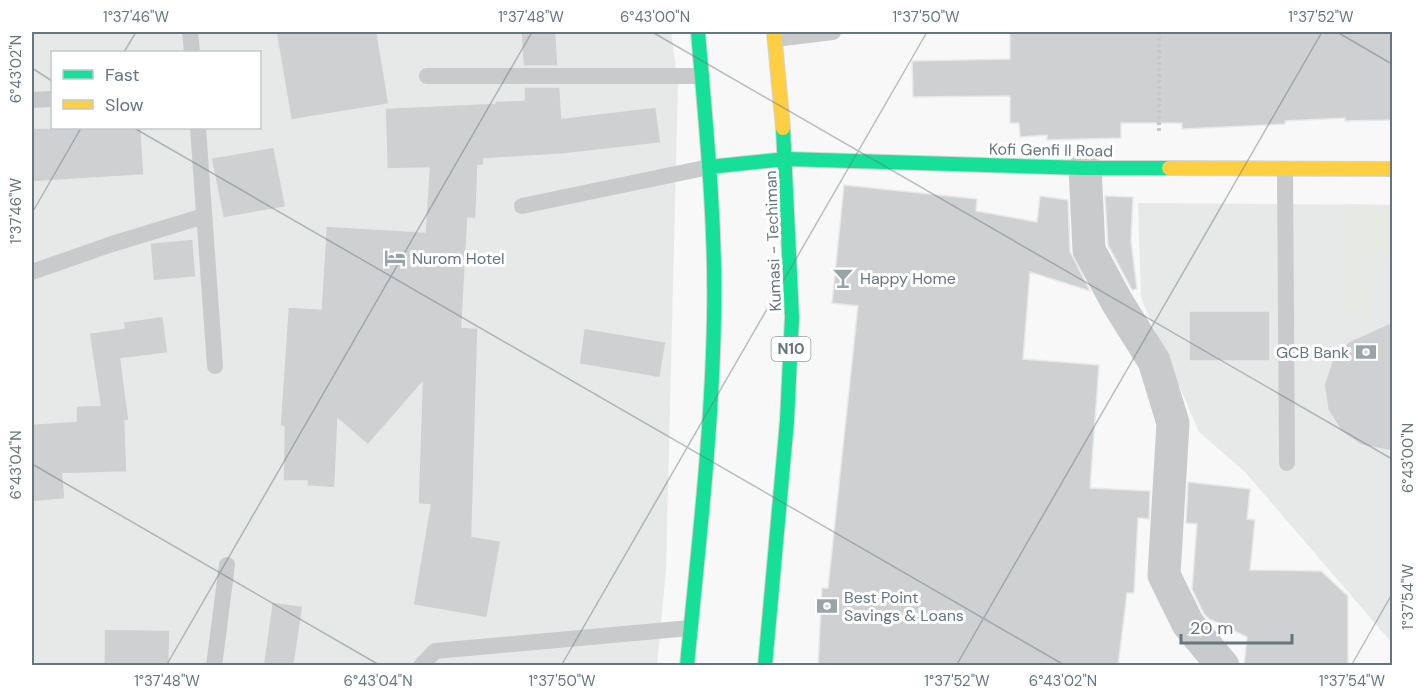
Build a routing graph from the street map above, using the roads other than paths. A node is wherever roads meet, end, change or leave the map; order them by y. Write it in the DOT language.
graph roads {
  1 [pos="190,32"];
  2 [pos="698,32"];
  3 [pos="833,32"];
  4 [pos="774,35"];
  5 [pos="192,51"];
  6 [pos="427,75"];
  7 [pos="702,76"];
  8 [pos="51,99"];
  9 [pos="32,100"];
  10 [pos="198,129"];
  11 [pos="786,159"];
  12 [pos="709,167"];
  13 [pos="1085,168"];
  14 [pos="1285,169"];
  15 [pos="1392,169"];
  16 [pos="522,206"];
  17 [pos="204,216"];
  18 [pos="32,272"];
  19 [pos="215,366"];
  20 [pos="1287,463"];
  21 [pos="227,565"];
  22 [pos="690,628"];
  23 [pos="214,666"];
  24 [pos="421,666"];
  25 [pos="687,666"];
  26 [pos="765,666"];
  27 [pos="1223,666"];
  1 -- 5 [label="lane"];
  2 -- 7 [label="main road"];
  3 -- 4 [label="lane"];
  4 -- 11 [label="main road, Kumasi - Techiman / N10"];
  6 -- 7 [label="lane"];
  7 -- 12 [label="main road"];
  8 -- 9 [label="lane"];
  10 -- 17 [label="lane"];
  11 -- 12 [label="main road, Kofi Genfi II Road"];
  11 -- 13 [label="main road, Kofi Genfi II Road"];
  11 -- 26 [label="main road, Kumasi - Techiman / N10"];
  12 -- 16 [label="lane"];
  12 -- 22 [label="main road"];
  13 -- 14 [label="main road, Kofi Genfi II Road"];
  13 -- 27 [label="street"];
  14 -- 15 [label="main road, Kofi Genfi II Road"];
  14 -- 20 [label="lane"];
  17 -- 18 [label="lane"];
  17 -- 19 [label="lane"];
  21 -- 23 [label="lane"];
  22 -- 24 [label="lane"];
  22 -- 25 [label="main road"];
}
